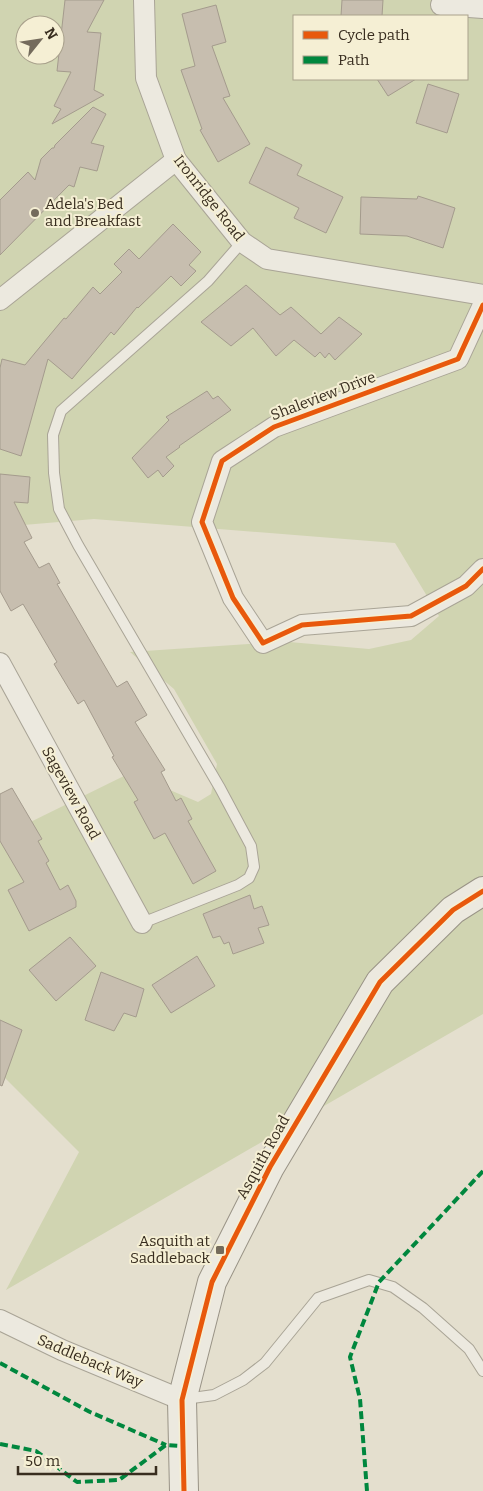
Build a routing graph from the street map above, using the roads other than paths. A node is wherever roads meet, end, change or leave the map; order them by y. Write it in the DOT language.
graph roads {
  1 [pos="144,0"];
  2 [pos="441,5"];
  3 [pos="483,8"];
  4 [pos="176,160"];
  5 [pos="242,242"];
  6 [pos="483,295"];
  7 [pos="0,300"];
  8 [pos="483,305"];
  9 [pos="483,569"];
  10 [pos="0,663"];
  11 [pos="483,891"];
  12 [pos="142,923"];
  13 [pos="0,1320"];
  14 [pos="469,1349"];
  15 [pos="483,1355"];
  16 [pos="483,1371"];
  17 [pos="182,1400"];
  18 [pos="184,1491"];
  1 -- 4 [label="street, Ironridge Road"];
  2 -- 3 [label="street"];
  4 -- 5 [label="street, Ironridge Road"];
  4 -- 7 [label="street"];
  5 -- 6 [label="street, Ironridge Road"];
  5 -- 12 [label="lane"];
  8 -- 9 [label="street, Shaleview Drive"];
  10 -- 12 [label="street, Sageview Road"];
  11 -- 17 [label="street, Asquith Road"];
  13 -- 17 [label="street, Saddleback Way"];
  14 -- 15 [label="lane"];
  14 -- 16 [label="lane"];
  14 -- 17 [label="lane"];
  17 -- 18 [label="street, Asquith Road"];
}
